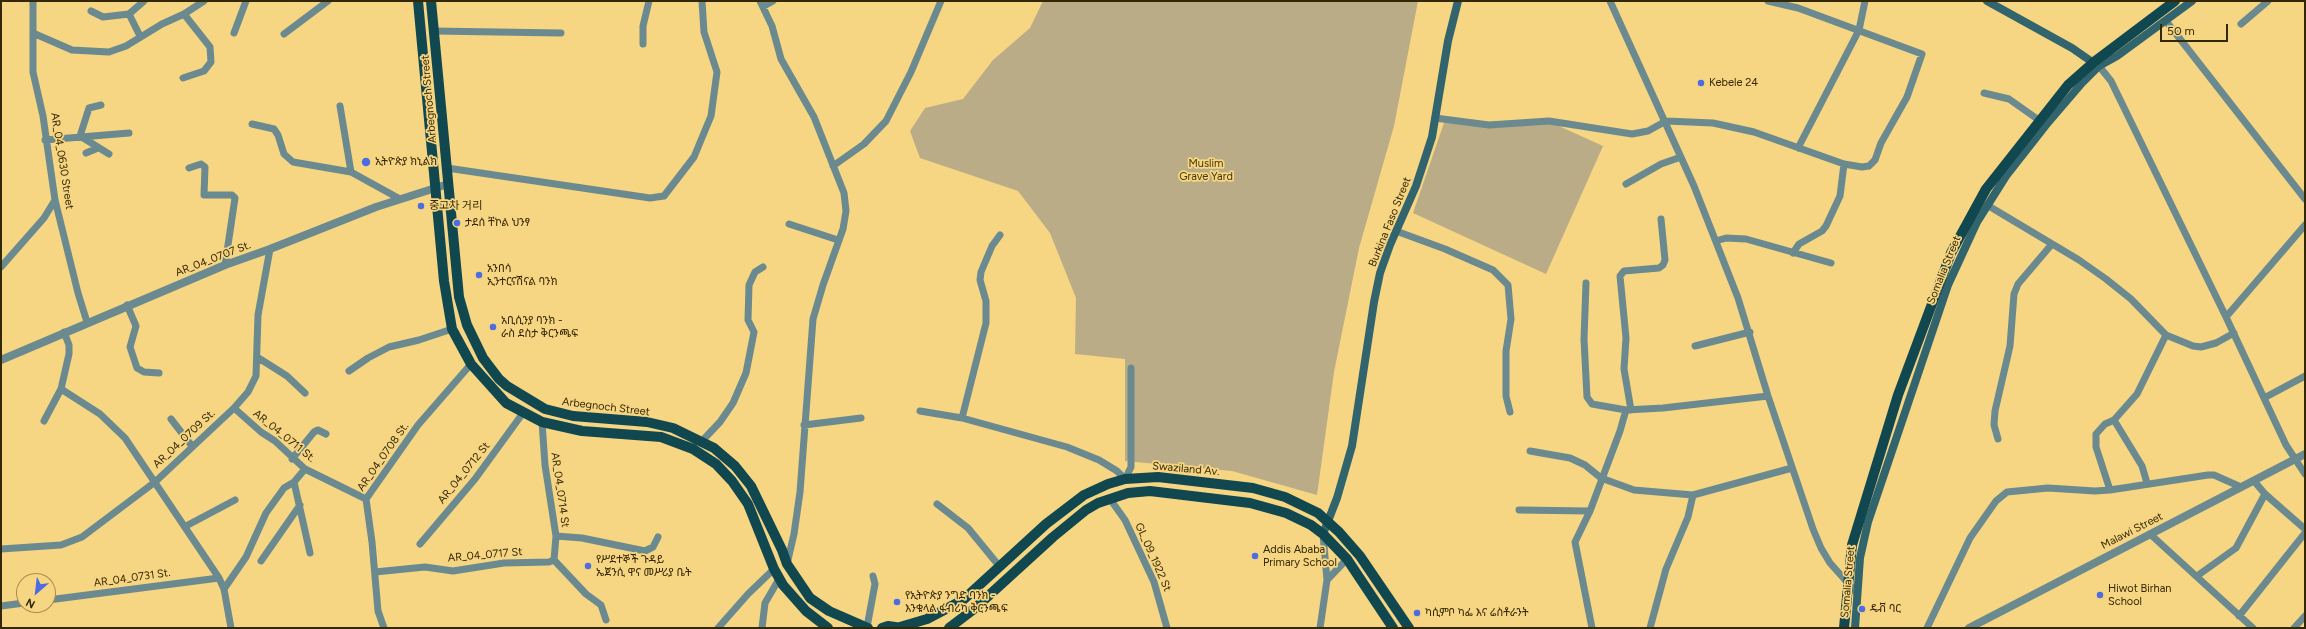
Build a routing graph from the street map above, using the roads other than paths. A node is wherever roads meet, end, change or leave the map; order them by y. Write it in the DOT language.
graph roads {
  1 [pos="33,1"];
  2 [pos="204,1"];
  3 [pos="246,1"];
  4 [pos="328,1"];
  5 [pos="418,1"];
  6 [pos="431,1"];
  7 [pos="649,1"];
  8 [pos="702,1"];
  9 [pos="773,1"];
  10 [pos="941,1"];
  11 [pos="1458,1"];
  12 [pos="1610,1"];
  13 [pos="1768,1"];
  14 [pos="1774,1"];
  15 [pos="1865,1"];
  16 [pos="1988,1"];
  17 [pos="2175,1"];
  18 [pos="2192,1"];
  19 [pos="2268,1"];
  20 [pos="142,2"];
  21 [pos="762,3"];
  22 [pos="91,11"];
  23 [pos="129,14"];
  24 [pos="184,14"];
  25 [pos="2166,21"];
  26 [pos="2241,24"];
  27 [pos="1859,30"];
  28 [pos="434,31"];
  29 [pos="33,33"];
  30 [pos="234,33"];
  31 [pos="561,33"];
  32 [pos="284,34"];
  33 [pos="140,36"];
  34 [pos="643,44"];
  35 [pos="2096,64"];
  36 [pos="182,78"];
  37 [pos="1984,93"];
  38 [pos="101,105"];
  39 [pos="340,106"];
  40 [pos="1435,118"];
  41 [pos="1666,121"];
  42 [pos="2042,123"];
  43 [pos="252,124"];
  44 [pos="128,133"];
  45 [pos="80,136"];
  46 [pos="45,140"];
  47 [pos="98,148"];
  48 [pos="1798,148"];
  49 [pos="86,153"];
  50 [pos="109,154"];
  51 [pos="1681,157"];
  52 [pos="1844,164"];
  53 [pos="833,166"];
  54 [pos="189,168"];
  55 [pos="447,168"];
  56 [pos="351,172"];
  57 [pos="448,184"];
  58 [pos="1626,184"];
  59 [pos="436,187"];
  60 [pos="400,199"];
  61 [pos="2305,199"];
  62 [pos="55,200"];
  63 [pos="1987,205"];
  64 [pos="1661,219"];
  65 [pos="789,224"];
  66 [pos="2305,225"];
  67 [pos="1396,231"];
  68 [pos="1000,235"];
  69 [pos="838,240"];
  70 [pos="1716,241"];
  71 [pos="2052,244"];
  72 [pos="270,249"];
  73 [pos="1793,253"];
  74 [pos="1831,264"];
  75 [pos="225,265"];
  76 [pos="1,267"];
  77 [pos="763,267"];
  78 [pos="1586,283"];
  79 [pos="127,305"];
  80 [pos="2226,317"];
  81 [pos="88,322"];
  82 [pos="452,329"];
  83 [pos="64,332"];
  84 [pos="1750,332"];
  85 [pos="2234,333"];
  86 [pos="2166,335"];
  87 [pos="1695,346"];
  88 [pos="257,357"];
  89 [pos="1,360"];
  90 [pos="471,364"];
  91 [pos="1131,368"];
  92 [pos="349,372"];
  93 [pos="159,373"];
  94 [pos="2305,376"];
  95 [pos="61,389"];
  96 [pos="305,393"];
  97 [pos="1768,396"];
  98 [pos="2264,398"];
  99 [pos="234,408"];
  100 [pos="1628,410"];
  101 [pos="920,411"];
  102 [pos="1510,412"];
  103 [pos="523,413"];
  104 [pos="860,418"];
  105 [pos="962,418"];
  106 [pos="171,419"];
  107 [pos="2114,420"];
  108 [pos="44,421"];
  109 [pos="542,422"];
  110 [pos="804,426"];
  111 [pos="326,434"];
  112 [pos="1998,439"];
  113 [pos="702,441"];
  114 [pos="192,446"];
  115 [pos="1530,451"];
  116 [pos="2305,454"];
  117 [pos="292,459"];
  118 [pos="2294,460"];
  119 [pos="1792,468"];
  120 [pos="304,469"];
  121 [pos="2305,474"];
  122 [pos="1601,478"];
  123 [pos="1125,479"];
  124 [pos="2254,481"];
  125 [pos="155,482"];
  126 [pos="294,482"];
  127 [pos="2147,483"];
  128 [pos="2241,487"];
  129 [pos="2110,490"];
  130 [pos="2265,494"];
  131 [pos="1693,495"];
  132 [pos="366,499"];
  133 [pos="1110,499"];
  134 [pos="235,500"];
  135 [pos="936,504"];
  136 [pos="300,505"];
  137 [pos="1520,510"];
  138 [pos="1590,511"];
  139 [pos="1328,522"];
  140 [pos="186,526"];
  141 [pos="2305,528"];
  142 [pos="2305,533"];
  143 [pos="1323,534"];
  144 [pos="2150,534"];
  145 [pos="556,536"];
  146 [pos="658,537"];
  147 [pos="420,544"];
  148 [pos="1,549"];
  149 [pos="310,553"];
  150 [pos="1347,560"];
  151 [pos="261,561"];
  152 [pos="551,561"];
  153 [pos="787,564"];
  154 [pos="1000,567"];
  155 [pos="774,569"];
  156 [pos="375,572"];
  157 [pos="873,576"];
  158 [pos="2197,576"];
  159 [pos="219,578"];
  160 [pos="779,579"];
  161 [pos="1327,580"];
  162 [pos="1848,584"];
  163 [pos="224,589"];
  164 [pos="1856,592"];
  165 [pos="56,599"];
  166 [pos="16,604"];
  167 [pos="1,606"];
  168 [pos="2239,616"];
  169 [pos="2305,616"];
  170 [pos="606,620"];
  171 [pos="1855,624"];
  172 [pos="901,627"];
  173 [pos="231,628"];
  174 [pos="384,628"];
  175 [pos="718,628"];
  176 [pos="762,628"];
  177 [pos="828,628"];
  178 [pos="868,628"];
  179 [pos="882,628"];
  180 [pos="949,628"];
  181 [pos="1167,628"];
  182 [pos="1320,628"];
  183 [pos="1393,628"];
  184 [pos="1409,628"];
  185 [pos="1592,628"];
  186 [pos="1650,628"];
  187 [pos="1844,628"];
  188 [pos="1862,628"];
  189 [pos="1927,628"];
  190 [pos="1969,628"];
  191 [pos="2254,628"];
  192 [pos="2294,628"];
  1 -- 29 [label="street, AR_04_0630 Street"];
  2 -- 24 [label="street"];
  3 -- 30 [label="street"];
  4 -- 32 [label="street"];
  5 -- 59 [label="main road, Arbegnoch Street"];
  6 -- 28 [label="main road, Arbegnoch Street"];
  7 -- 34 [label="street"];
  8 -- 55 [label="street"];
  9 -- 21 [label="street"];
  10 -- 53 [label="street"];
  11 -- 40 [label="main road, Burkina Faso Street"];
  12 -- 41 [label="street"];
  13 -- 14 [label="street"];
  14 -- 27 [label="street"];
  15 -- 27 [label="street"];
  16 -- 35 [label="main road"];
  17 -- 35 [label="main road"];
  18 -- 25 [label="main road"];
  19 -- 26 [label="street"];
  20 -- 23 [label="street"];
  21 -- 53 [label="street"];
  22 -- 23 [label="street"];
  23 -- 33 [label="street"];
  24 -- 33 [label="street"];
  24 -- 36 [label="street"];
  25 -- 35 [label="main road"];
  25 -- 61 [label="street"];
  27 -- 48 [label="street"];
  27 -- 52 [label="street"];
  28 -- 31 [label="street"];
  28 -- 55 [label="main road, Arbegnoch Street"];
  29 -- 33 [label="street"];
  29 -- 46 [label="street, AR_04_0630 Street"];
  35 -- 42 [label="main road"];
  35 -- 80 [label="street"];
  37 -- 42 [label="street"];
  38 -- 45 [label="street"];
  39 -- 56 [label="street"];
  40 -- 41 [label="street"];
  40 -- 67 [label="main road, Burkina Faso Street"];
  41 -- 48 [label="street"];
  41 -- 51 [label="street"];
  42 -- 63 [label="main road, Somalia Street"];
  42 -- 162 [label="main road"];
  43 -- 56 [label="street"];
  44 -- 45 [label="street"];
  45 -- 46 [label="street"];
  45 -- 47 [label="street"];
  46 -- 62 [label="street, AR_04_0630 Street"];
  47 -- 49 [label="street"];
  47 -- 50 [label="street"];
  48 -- 52 [label="street"];
  51 -- 58 [label="street"];
  51 -- 70 [label="street"];
  52 -- 73 [label="street"];
  53 -- 69 [label="street"];
  54 -- 75 [label="street"];
  55 -- 57 [label="main road, Arbegnoch Street"];
  56 -- 60 [label="street"];
  57 -- 59 [label="street, AR_04_0707 St."];
  57 -- 113 [label="main road, Arbegnoch Street"];
  59 -- 60 [label="street, AR_04_0707 St."];
  59 -- 82 [label="main road, Arbegnoch Street"];
  60 -- 72 [label="street, AR_04_0707 St."];
  62 -- 76 [label="street"];
  62 -- 81 [label="street, AR_04_0630 Street"];
  63 -- 71 [label="street"];
  63 -- 164 [label="main road, Somalia Street"];
  64 -- 100 [label="street"];
  65 -- 69 [label="street"];
  66 -- 80 [label="street"];
  67 -- 102 [label="street"];
  67 -- 139 [label="main road, Burkina Faso Street"];
  68 -- 105 [label="street"];
  69 -- 110 [label="street"];
  70 -- 73 [label="street"];
  70 -- 84 [label="street"];
  71 -- 86 [label="street"];
  71 -- 112 [label="street"];
  72 -- 75 [label="street, AR_04_0707 St."];
  72 -- 88 [label="street, AR_04_0709 St."];
  73 -- 74 [label="street"];
  75 -- 79 [label="street, AR_04_0707 St."];
  77 -- 113 [label="street"];
  78 -- 100 [label="street"];
  79 -- 81 [label="street, AR_04_0707 St."];
  79 -- 93 [label="street"];
  80 -- 85 [label="street"];
  81 -- 83 [label="street, AR_04_0707 St."];
  82 -- 90 [label="main road, Arbegnoch Street"];
  82 -- 92 [label="street"];
  83 -- 89 [label="street, AR_04_0707 St."];
  83 -- 95 [label="street"];
  84 -- 87 [label="street"];
  84 -- 97 [label="street"];
  85 -- 86 [label="street"];
  85 -- 98 [label="street"];
  86 -- 107 [label="street"];
  88 -- 96 [label="street"];
  88 -- 99 [label="street, AR_04_0709 St."];
  90 -- 103 [label="main road, Arbegnoch Street"];
  90 -- 132 [label="street, AR_04_0708 St."];
  91 -- 123 [label="street"];
  94 -- 98 [label="street"];
  95 -- 108 [label="street"];
  95 -- 125 [label="street"];
  97 -- 100 [label="street"];
  97 -- 119 [label="street"];
  98 -- 118 [label="street"];
  99 -- 114 [label="street, AR_04_0709 St."];
  99 -- 117 [label="street, AR_04_0711 St."];
  100 -- 122 [label="street"];
  101 -- 105 [label="street"];
  103 -- 109 [label="main road, Arbegnoch Street"];
  103 -- 147 [label="street, AR_04_0712 St"];
  104 -- 110 [label="street"];
  105 -- 123 [label="street"];
  106 -- 114 [label="street"];
  107 -- 127 [label="street"];
  107 -- 129 [label="street"];
  109 -- 145 [label="street, AR_04_0714 St"];
  109 -- 155 [label="main road, Arbegnoch Street"];
  110 -- 153 [label="street"];
  111 -- 117 [label="street"];
  113 -- 153 [label="main road, Arbegnoch Street"];
  114 -- 125 [label="street, AR_04_0709 St."];
  115 -- 122 [label="street"];
  116 -- 118 [label="street, Malawi Street"];
  117 -- 120 [label="street, AR_04_0711 St."];
  118 -- 121 [label="street"];
  118 -- 124 [label="street, Malawi Street"];
  119 -- 131 [label="street"];
  119 -- 162 [label="street"];
  120 -- 126 [label="street"];
  120 -- 132 [label="street, AR_04_0711 St."];
  122 -- 131 [label="street"];
  122 -- 138 [label="street"];
  123 -- 139 [label="main road, Swaziland Av."];
  123 -- 154 [label="main road, Swaziland Av."];
  124 -- 128 [label="street, Malawi Street"];
  124 -- 130 [label="street"];
  125 -- 140 [label="street"];
  125 -- 148 [label="street, AR_04_0709 St."];
  126 -- 136 [label="street"];
  126 -- 163 [label="street"];
  127 -- 128 [label="street"];
  127 -- 129 [label="street"];
  128 -- 144 [label="street, Malawi Street"];
  129 -- 189 [label="street"];
  130 -- 141 [label="street"];
  130 -- 158 [label="street"];
  131 -- 186 [label="street"];
  132 -- 156 [label="street, AR_04_0708 St."];
  133 -- 143 [label="main road"];
  133 -- 180 [label="main road"];
  133 -- 181 [label="street, GL_09_1922 St"];
  134 -- 140 [label="street"];
  135 -- 154 [label="street"];
  136 -- 149 [label="street"];
  136 -- 151 [label="street"];
  137 -- 138 [label="street"];
  138 -- 185 [label="street"];
  139 -- 143 [label="main road, Burkina Faso Street"];
  139 -- 184 [label="main road, Swaziland Av."];
  140 -- 159 [label="street"];
  142 -- 168 [label="street"];
  143 -- 150 [label="main road"];
  143 -- 161 [label="street"];
  144 -- 158 [label="street"];
  144 -- 190 [label="street, Malawi Street"];
  145 -- 146 [label="street"];
  145 -- 152 [label="street, AR_04_0714 St"];
  150 -- 161 [label="street"];
  150 -- 183 [label="main road"];
  152 -- 156 [label="street, AR_04_0717 St"];
  152 -- 170 [label="street"];
  153 -- 178 [label="main road, Arbegnoch Street"];
  154 -- 172 [label="main road, Swaziland Av."];
  155 -- 160 [label="main road, Arbegnoch Street"];
  155 -- 175 [label="street"];
  156 -- 174 [label="street, AR_04_0708 St."];
  157 -- 178 [label="street"];
  158 -- 168 [label="street"];
  159 -- 163 [label="street"];
  159 -- 165 [label="street, AR_04_0731 St."];
  160 -- 176 [label="street"];
  160 -- 177 [label="main road, Arbegnoch Street"];
  161 -- 182 [label="street"];
  162 -- 164 [label="street"];
  162 -- 187 [label="main road"];
  163 -- 173 [label="street"];
  164 -- 171 [label="main road, Somalia Street"];
  166 -- 167 [label="street"];
  168 -- 191 [label="street"];
  169 -- 192 [label="street"];
  171 -- 188 [label="main road"];
  172 -- 179 [label="main road, Swaziland Av."];
}
